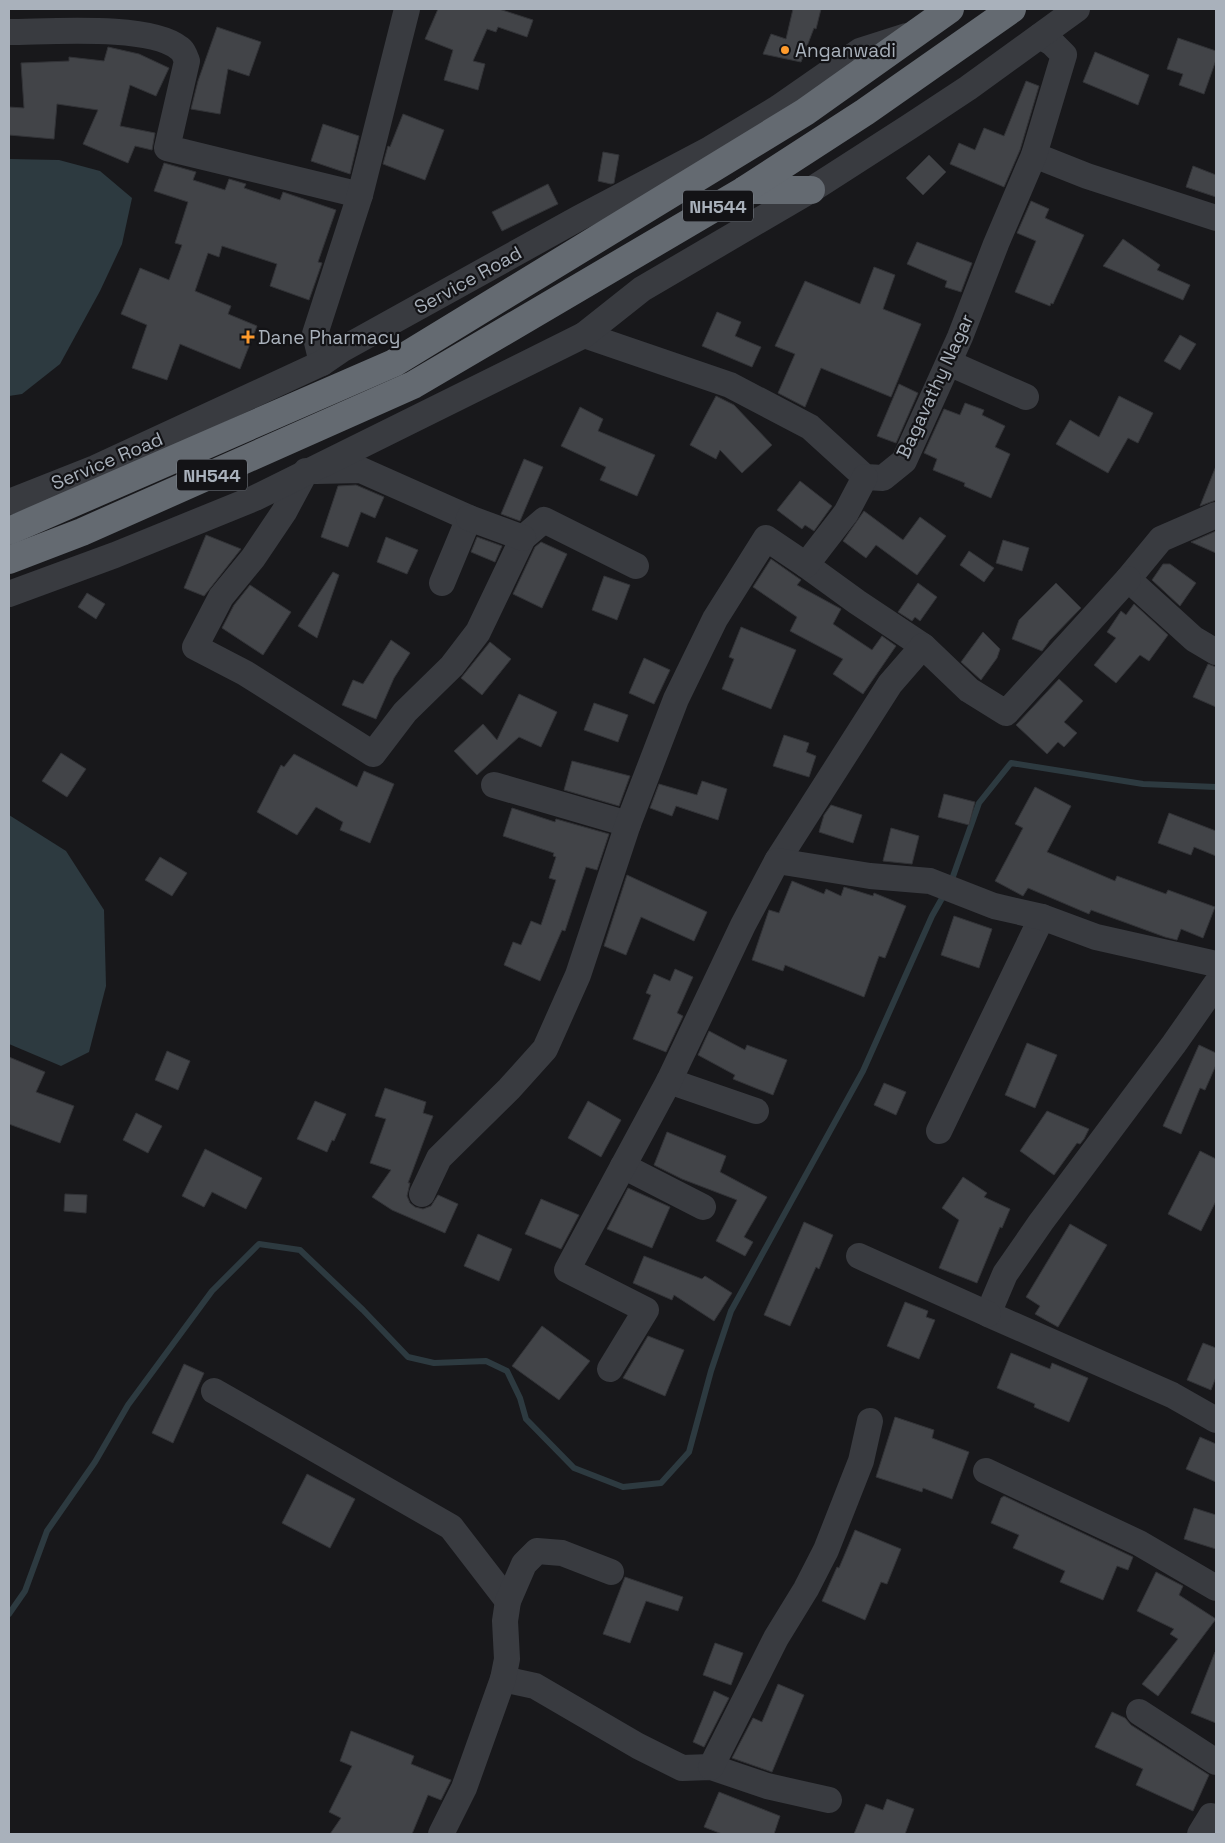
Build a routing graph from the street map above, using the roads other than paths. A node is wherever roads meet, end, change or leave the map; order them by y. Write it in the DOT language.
graph roads {
  1 [pos="407,9"];
  2 [pos="950,9"];
  3 [pos="1012,9"];
  4 [pos="1078,9"];
  5 [pos="9,32"];
  6 [pos="915,34"];
  7 [pos="1040,36"];
  8 [pos="1034,155"];
  9 [pos="745,190"];
  10 [pos="811,190"];
  11 [pos="360,195"];
  12 [pos="1216,218"];
  13 [pos="682,227"];
  14 [pos="642,289"];
  15 [pos="584,335"];
  16 [pos="322,363"];
  17 [pos="949,363"];
  18 [pos="1026,397"];
  19 [pos="306,471"];
  20 [pos="865,477"];
  21 [pos="9,502"];
  22 [pos="1216,515"];
  23 [pos="469,518"];
  24 [pos="9,531"];
  25 [pos="523,538"];
  26 [pos="9,560"];
  27 [pos="806,565"];
  28 [pos="636,566"];
  29 [pos="1128,579"];
  30 [pos="442,583"];
  31 [pos="9,594"];
  32 [pos="924,646"];
  33 [pos="1216,652"];
  34 [pos="494,785"];
  35 [pos="628,824"];
  36 [pos="777,861"];
  37 [pos="1042,917"];
  38 [pos="1216,964"];
  39 [pos="1216,984"];
  40 [pos="669,1081"];
  41 [pos="756,1111"];
  42 [pos="939,1131"];
  43 [pos="623,1166"];
  44 [pos="422,1194"];
  45 [pos="703,1207"];
  46 [pos="859,1256"];
  47 [pos="988,1314"];
  48 [pos="610,1369"];
  49 [pos="214,1391"];
  50 [pos="1216,1420"];
  51 [pos="870,1421"];
  52 [pos="986,1471"];
  53 [pos="611,1572"];
  54 [pos="1216,1588"];
  55 [pos="508,1602"];
  56 [pos="503,1679"];
  57 [pos="1139,1712"];
  58 [pos="1216,1762"];
  59 [pos="711,1767"];
  60 [pos="829,1800"];
  61 [pos="441,1834"];
  1 -- 11 [label="street"];
  2 -- 6 [label="highway, NH544"];
  3 -- 9 [label="highway, NH544"];
  4 -- 7 [label="street"];
  5 -- 11 [label="street"];
  6 -- 16 [label="street, Service Road"];
  6 -- 24 [label="highway, NH544"];
  7 -- 8 [label="street, Bagavathy Nagar"];
  7 -- 10 [label="street"];
  8 -- 12 [label="street"];
  8 -- 17 [label="street, Bagavathy Nagar"];
  9 -- 10 [label="highway"];
  9 -- 13 [label="highway, NH544"];
  10 -- 14 [label="street"];
  11 -- 16 [label="street"];
  13 -- 14 [label="street"];
  13 -- 26 [label="highway, NH544"];
  14 -- 15 [label="street"];
  15 -- 19 [label="street"];
  15 -- 20 [label="street"];
  16 -- 21 [label="street, Service Road"];
  17 -- 18 [label="street"];
  17 -- 20 [label="street, Bagavathy Nagar"];
  19 -- 23 [label="street"];
  19 -- 25 [label="street"];
  19 -- 31 [label="street"];
  20 -- 27 [label="street"];
  22 -- 29 [label="street"];
  23 -- 25 [label="street"];
  23 -- 30 [label="street"];
  25 -- 28 [label="street"];
  27 -- 32 [label="street"];
  27 -- 35 [label="street"];
  29 -- 32 [label="street"];
  29 -- 33 [label="street"];
  32 -- 36 [label="street"];
  34 -- 35 [label="street"];
  35 -- 44 [label="street"];
  36 -- 37 [label="street"];
  36 -- 40 [label="street"];
  37 -- 38 [label="street"];
  37 -- 42 [label="street"];
  39 -- 47 [label="street"];
  40 -- 41 [label="street"];
  40 -- 43 [label="street"];
  43 -- 45 [label="street"];
  43 -- 48 [label="street"];
  46 -- 47 [label="street"];
  47 -- 50 [label="street"];
  49 -- 55 [label="street"];
  51 -- 59 [label="street"];
  52 -- 54 [label="street"];
  53 -- 55 [label="street"];
  55 -- 56 [label="street"];
  56 -- 59 [label="street"];
  56 -- 61 [label="street"];
  57 -- 58 [label="street"];
  59 -- 60 [label="street"];
}
